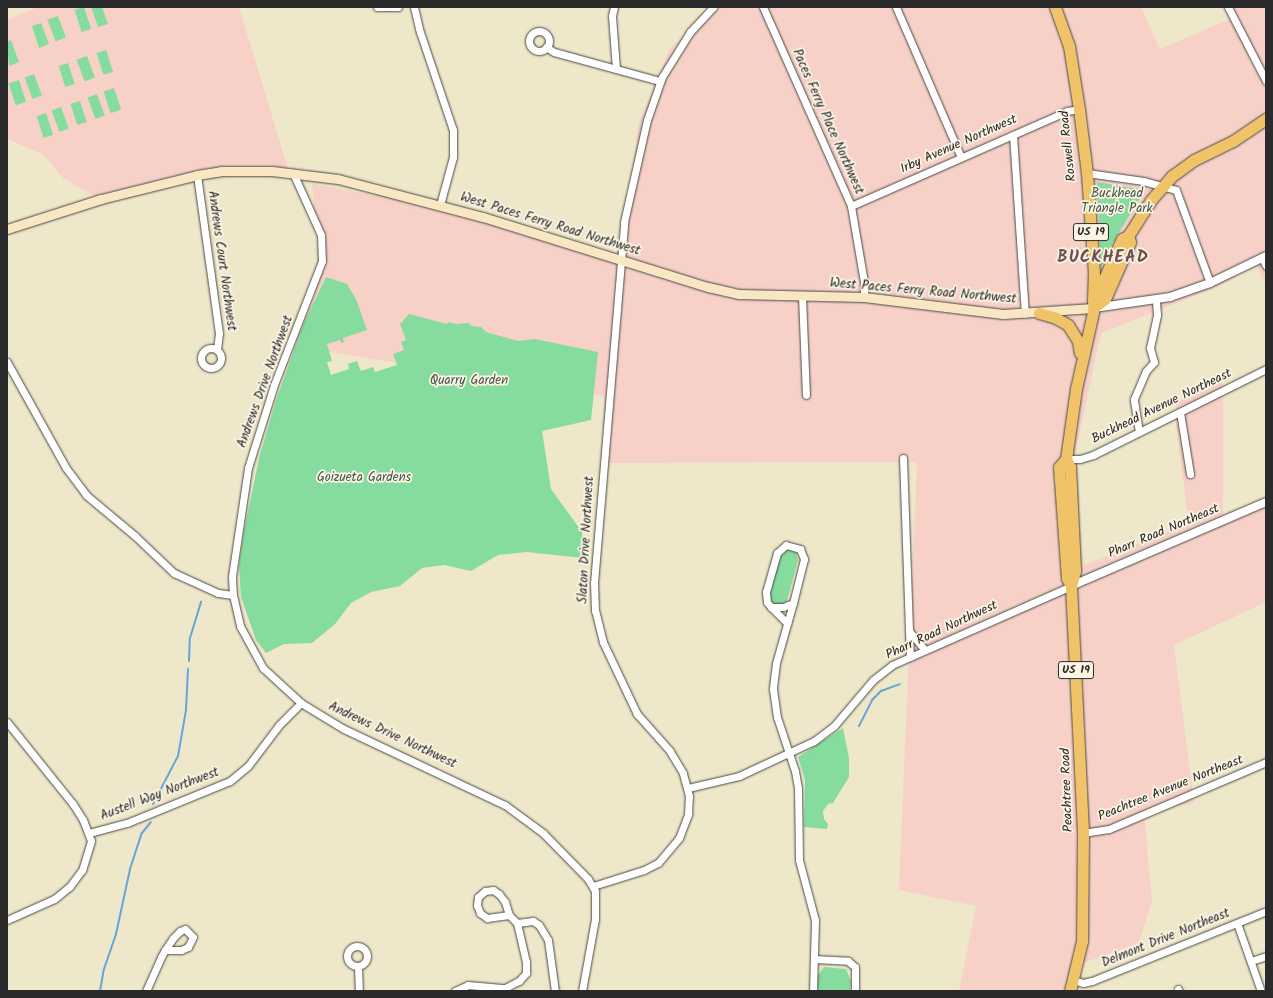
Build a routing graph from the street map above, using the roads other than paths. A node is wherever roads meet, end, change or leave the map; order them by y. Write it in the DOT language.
graph roads {
  1 [pos="377,7"];
  2 [pos="398,7"];
  3 [pos="414,7"];
  4 [pos="614,7"];
  5 [pos="714,7"];
  6 [pos="763,7"];
  7 [pos="896,7"];
  8 [pos="1055,7"];
  9 [pos="1228,7"];
  10 [pos="546,47"];
  11 [pos="616,69"];
  12 [pos="1266,80"];
  13 [pos="660,81"];
  14 [pos="1079,109"];
  15 [pos="1266,119"];
  16 [pos="1013,135"];
  17 [pos="962,157"];
  18 [pos="293,173"];
  19 [pos="1087,173"];
  20 [pos="197,175"];
  21 [pos="1164,185"];
  22 [pos="440,205"];
  23 [pos="850,206"];
  24 [pos="7,229"];
  25 [pos="1264,257"];
  26 [pos="619,259"];
  27 [pos="1266,266"];
  28 [pos="1210,282"];
  29 [pos="802,296"];
  30 [pos="864,297"];
  31 [pos="1156,300"];
  32 [pos="1093,308"];
  33 [pos="1039,313"];
  34 [pos="1025,314"];
  35 [pos="217,350"];
  36 [pos="7,362"];
  37 [pos="1081,362"];
  38 [pos="1266,369"];
  39 [pos="806,395"];
  40 [pos="1180,412"];
  41 [pos="1139,432"];
  42 [pos="903,458"];
  43 [pos="1066,459"];
  44 [pos="1190,474"];
  45 [pos="1266,502"];
  46 [pos="1071,586"];
  47 [pos="233,595"];
  48 [pos="792,603"];
  49 [pos="771,607"];
  50 [pos="787,623"];
  51 [pos="909,631"];
  52 [pos="925,650"];
  53 [pos="910,657"];
  54 [pos="301,703"];
  55 [pos="7,722"];
  56 [pos="790,753"];
  57 [pos="1266,762"];
  58 [pos="688,788"];
  59 [pos="89,833"];
  60 [pos="1083,833"];
  61 [pos="593,886"];
  62 [pos="1266,911"];
  63 [pos="509,915"];
  64 [pos="7,920"];
  65 [pos="517,923"];
  66 [pos="1237,923"];
  67 [pos="165,950"];
  68 [pos="1266,956"];
  69 [pos="814,959"];
  70 [pos="1250,961"];
  71 [pos="358,966"];
  72 [pos="1073,980"];
  73 [pos="146,991"];
  74 [pos="359,991"];
  75 [pos="455,991"];
  76 [pos="555,991"];
  77 [pos="582,991"];
  78 [pos="813,991"];
  79 [pos="855,991"];
  80 [pos="1070,991"];
  81 [pos="1261,991"];
  1 -- 2 [label="street"];
  3 -- 22 [label="street"];
  4 -- 11 [label="street"];
  5 -- 13 [label="street, Slaton Drive Northwest"];
  6 -- 23 [label="street, Paces Ferry Place Northwest"];
  7 -- 17 [label="street"];
  8 -- 14 [label="main road, Roswell Road / US 19"];
  9 -- 12 [label="street"];
  10 -- 11 [label="street"];
  11 -- 13 [label="street"];
  13 -- 26 [label="street, Slaton Drive Northwest"];
  14 -- 16 [label="street, Irby Avenue Northwest"];
  14 -- 19 [label="main road, Roswell Road / US 19"];
  15 -- 21 [label="main road"];
  16 -- 17 [label="street, Irby Avenue Northwest"];
  16 -- 34 [label="street"];
  17 -- 23 [label="street, Irby Avenue Northwest"];
  18 -- 20 [label="main road, West Paces Ferry Road Northwest"];
  18 -- 22 [label="main road, West Paces Ferry Road Northwest"];
  18 -- 47 [label="street, Andrews Drive Northwest"];
  19 -- 21 [label="street"];
  19 -- 32 [label="main road, Roswell Road / US 19"];
  20 -- 24 [label="main road, West Paces Ferry Road Northwest"];
  20 -- 35 [label="street, Andrews Court Northwest"];
  21 -- 28 [label="street"];
  21 -- 32 [label="main road"];
  22 -- 26 [label="main road, West Paces Ferry Road Northwest"];
  23 -- 30 [label="street, Paces Ferry Place Northwest"];
  25 -- 27 [label="street"];
  25 -- 28 [label="street"];
  26 -- 29 [label="main road, West Paces Ferry Road Northwest"];
  26 -- 58 [label="street, Slaton Drive Northwest"];
  28 -- 31 [label="street"];
  29 -- 30 [label="main road, West Paces Ferry Road Northwest"];
  29 -- 39 [label="street"];
  30 -- 34 [label="main road, West Paces Ferry Road Northwest"];
  31 -- 32 [label="street"];
  31 -- 41 [label="street"];
  32 -- 33 [label="main road, West Paces Ferry Road Northwest"];
  32 -- 37 [label="main road, US 19"];
  33 -- 34 [label="main road, West Paces Ferry Road Northwest"];
  33 -- 37 [label="main road"];
  36 -- 47 [label="street"];
  37 -- 43 [label="main road, US 19"];
  38 -- 40 [label="street, Buckhead Avenue Northeast"];
  40 -- 41 [label="street, Buckhead Avenue Northeast"];
  40 -- 44 [label="street"];
  41 -- 43 [label="street, Buckhead Avenue Northeast"];
  42 -- 51 [label="street"];
  43 -- 46 [label="main road, US 19"];
  45 -- 46 [label="street, Pharr Road Northeast"];
  46 -- 52 [label="street, Pharr Road Northwest"];
  46 -- 60 [label="main road, Peachtree Road / US 19"];
  47 -- 54 [label="street, Andrews Drive Northwest"];
  48 -- 49 [label="street"];
  48 -- 49 [label="street"];
  48 -- 50 [label="street"];
  49 -- 50 [label="street"];
  50 -- 56 [label="street"];
  51 -- 52 [label="street"];
  51 -- 53 [label="street"];
  52 -- 53 [label="street, Pharr Road Northwest"];
  53 -- 56 [label="street, Pharr Road Northwest"];
  54 -- 59 [label="street, Austell Way Northwest"];
  54 -- 61 [label="street, Andrews Drive Northwest"];
  55 -- 59 [label="street"];
  56 -- 58 [label="street, Pharr Road Northwest"];
  56 -- 69 [label="street"];
  57 -- 60 [label="street, Peachtree Avenue Northeast"];
  58 -- 61 [label="street, Slaton Drive Northwest"];
  59 -- 64 [label="street"];
  60 -- 72 [label="main road, Peachtree Road / US 19"];
  61 -- 77 [label="street"];
  62 -- 66 [label="street, Delmont Drive Northeast"];
  63 -- 63 [label="street"];
  63 -- 65 [label="street"];
  65 -- 75 [label="street"];
  65 -- 76 [label="street"];
  66 -- 70 [label="street"];
  66 -- 72 [label="street, Delmont Drive Northeast"];
  67 -- 73 [label="street"];
  68 -- 70 [label="street"];
  69 -- 78 [label="street"];
  69 -- 79 [label="street"];
  70 -- 81 [label="street"];
  71 -- 74 [label="street"];
  72 -- 80 [label="main road, Peachtree Road / US 19"];
}
